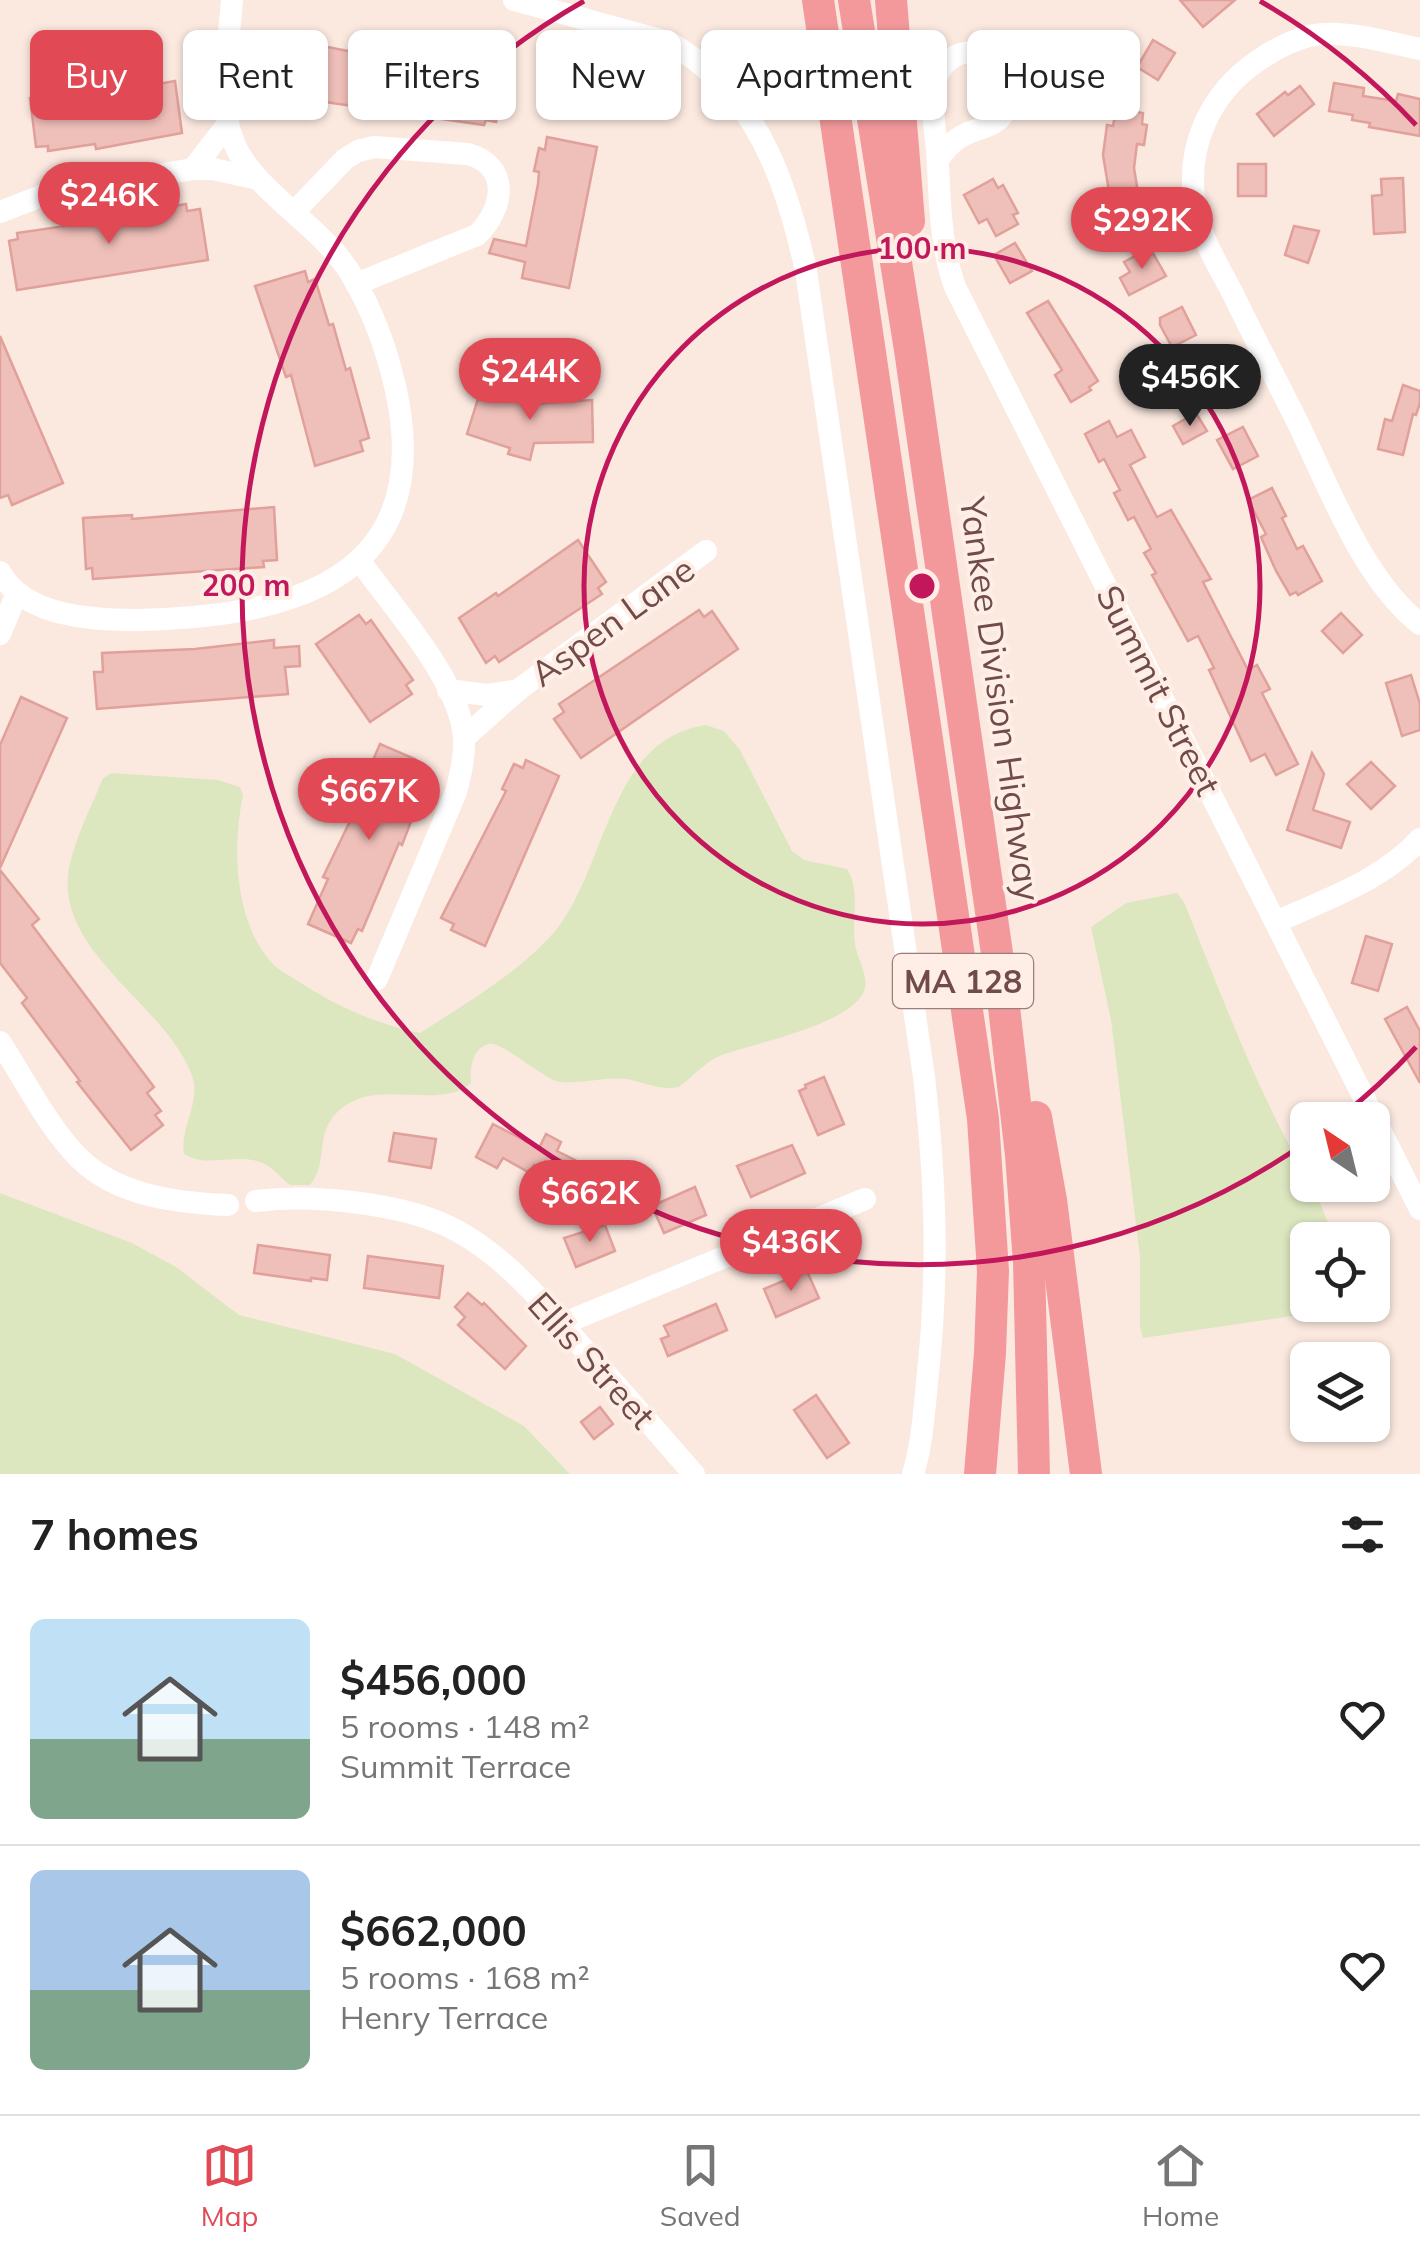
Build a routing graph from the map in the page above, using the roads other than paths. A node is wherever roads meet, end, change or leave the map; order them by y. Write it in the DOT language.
graph roads {
  1 [pos="232,0"];
  2 [pos="514,0"];
  3 [pos="818,0"];
  4 [pos="854,0"];
  5 [pos="891,0"];
  6 [pos="1420,49"];
  7 [pos="227,124"];
  8 [pos="938,160"];
  9 [pos="193,169"];
  10 [pos="258,179"];
  11 [pos="295,211"];
  12 [pos="0,212"];
  13 [pos="356,284"];
  14 [pos="932,504"];
  15 [pos="706,551"];
  16 [pos="360,562"];
  17 [pos="0,572"];
  18 [pos="17,593"];
  19 [pos="1420,624"];
  20 [pos="0,634"];
  21 [pos="448,690"];
  22 [pos="518,690"];
  23 [pos="464,738"];
  24 [pos="1420,840"];
  25 [pos="984,862"];
  26 [pos="1276,922"];
  27 [pos="376,979"];
  28 [pos="0,1042"];
  29 [pos="864,1200"];
  30 [pos="256,1201"];
  31 [pos="228,1204"];
  32 [pos="1420,1209"];
  33 [pos="562,1324"];
  34 [pos="694,1474"];
  35 [pos="913,1474"];
  36 [pos="980,1474"];
  37 [pos="1034,1474"];
  38 [pos="1086,1474"];
  1 -- 7 [label="street"];
  2 -- 35 [label="street"];
  3 -- 36 [label="highway, MA 128"];
  4 -- 14 [label="highway, Yankee Division Highway / MA 128"];
  5 -- 14 [label="highway"];
  6 -- 19 [label="street"];
  7 -- 9 [label="street"];
  7 -- 10 [label="street"];
  8 -- 8 [label="street, Summit Street"];
  8 -- 26 [label="street, Summit Street"];
  9 -- 10 [label="street"];
  9 -- 12 [label="street"];
  10 -- 11 [label="street"];
  11 -- 13 [label="street"];
  11 -- 13 [label="street"];
  13 -- 16 [label="street"];
  14 -- 25 [label="highway, Yankee Division Highway / MA 128"];
  15 -- 22 [label="street, Aspen Lane"];
  16 -- 18 [label="street"];
  16 -- 21 [label="street"];
  17 -- 18 [label="street"];
  18 -- 20 [label="street"];
  21 -- 22 [label="street, Aspen Lane"];
  21 -- 23 [label="street"];
  22 -- 23 [label="street, Aspen Lane"];
  23 -- 27 [label="street"];
  24 -- 26 [label="street"];
  25 -- 37 [label="highway, Yankee Division Highway / MA 128"];
  25 -- 38 [label="highway"];
  26 -- 32 [label="street, Summit Street"];
  28 -- 31 [label="street"];
  29 -- 33 [label="street"];
  30 -- 33 [label="street, Ellis Street"];
  33 -- 34 [label="street, Ellis Street"];
}
